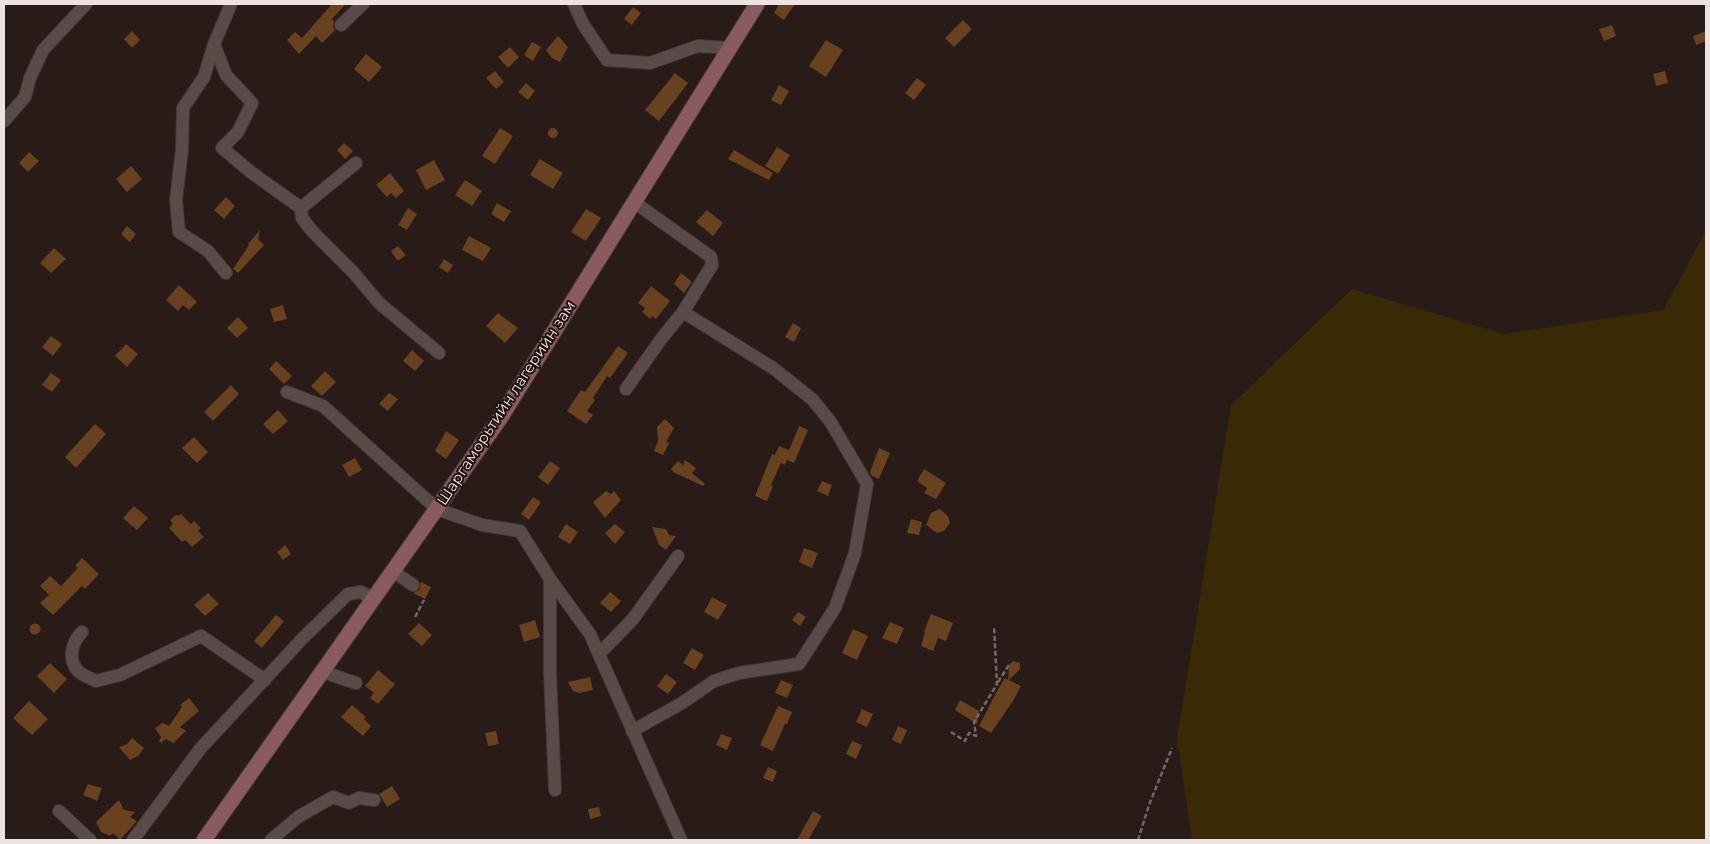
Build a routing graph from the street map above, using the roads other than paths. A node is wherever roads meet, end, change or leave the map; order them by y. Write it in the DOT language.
graph roads {
  1 [pos="86,4"];
  2 [pos="231,4"];
  3 [pos="363,4"];
  4 [pos="574,4"];
  5 [pos="757,4"];
  6 [pos="340,25"];
  7 [pos="214,44"];
  8 [pos="729,48"];
  9 [pos="4,121"];
  10 [pos="356,163"];
  11 [pos="634,202"];
  12 [pos="302,208"];
  13 [pos="226,273"];
  14 [pos="683,312"];
  15 [pos="439,353"];
  16 [pos="626,389"];
  17 [pos="287,392"];
  18 [pos="437,509"];
  19 [pos="678,556"];
  20 [pos="393,571"];
  21 [pos="550,579"];
  22 [pos="413,584"];
  23 [pos="374,599"];
  24 [pos="82,632"];
  25 [pos="599,654"];
  26 [pos="323,672"];
  27 [pos="265,680"];
  28 [pos="356,683"];
  29 [pos="632,731"];
  30 [pos="555,790"];
  31 [pos="374,800"];
  32 [pos="59,811"];
  33 [pos="278,838"];
  34 [pos="90,840"];
  35 [pos="133,840"];
  36 [pos="204,840"];
  37 [pos="681,840"];
  1 -- 9 [label="street"];
  2 -- 7 [label="street"];
  3 -- 6 [label="street"];
  4 -- 8 [label="street"];
  5 -- 8 [label="street, Шаргаморьтийн лагерийн зам"];
  7 -- 12 [label="street"];
  7 -- 13 [label="street"];
  8 -- 11 [label="street, Шаргаморьтийн лагерийн зам"];
  10 -- 12 [label="street"];
  11 -- 14 [label="street"];
  11 -- 18 [label="street, Шаргаморьтийн лагерийн зам"];
  12 -- 15 [label="street"];
  14 -- 16 [label="street"];
  14 -- 29 [label="street"];
  17 -- 18 [label="street"];
  18 -- 20 [label="street, Шаргаморьтийн лагерийн зам"];
  18 -- 21 [label="street"];
  19 -- 25 [label="street"];
  20 -- 22 [label="street"];
  20 -- 23 [label="street, Шаргаморьтийн лагерийн зам"];
  21 -- 25 [label="street"];
  21 -- 30 [label="street"];
  23 -- 26 [label="street, Шаргаморьтийн лагерийн зам"];
  23 -- 27 [label="street"];
  24 -- 27 [label="street"];
  25 -- 29 [label="street"];
  26 -- 28 [label="street"];
  26 -- 36 [label="street, Шаргаморьтийн лагерийн зам"];
  27 -- 35 [label="street"];
  29 -- 37 [label="street"];
  31 -- 33 [label="street"];
  32 -- 34 [label="street"];
}
